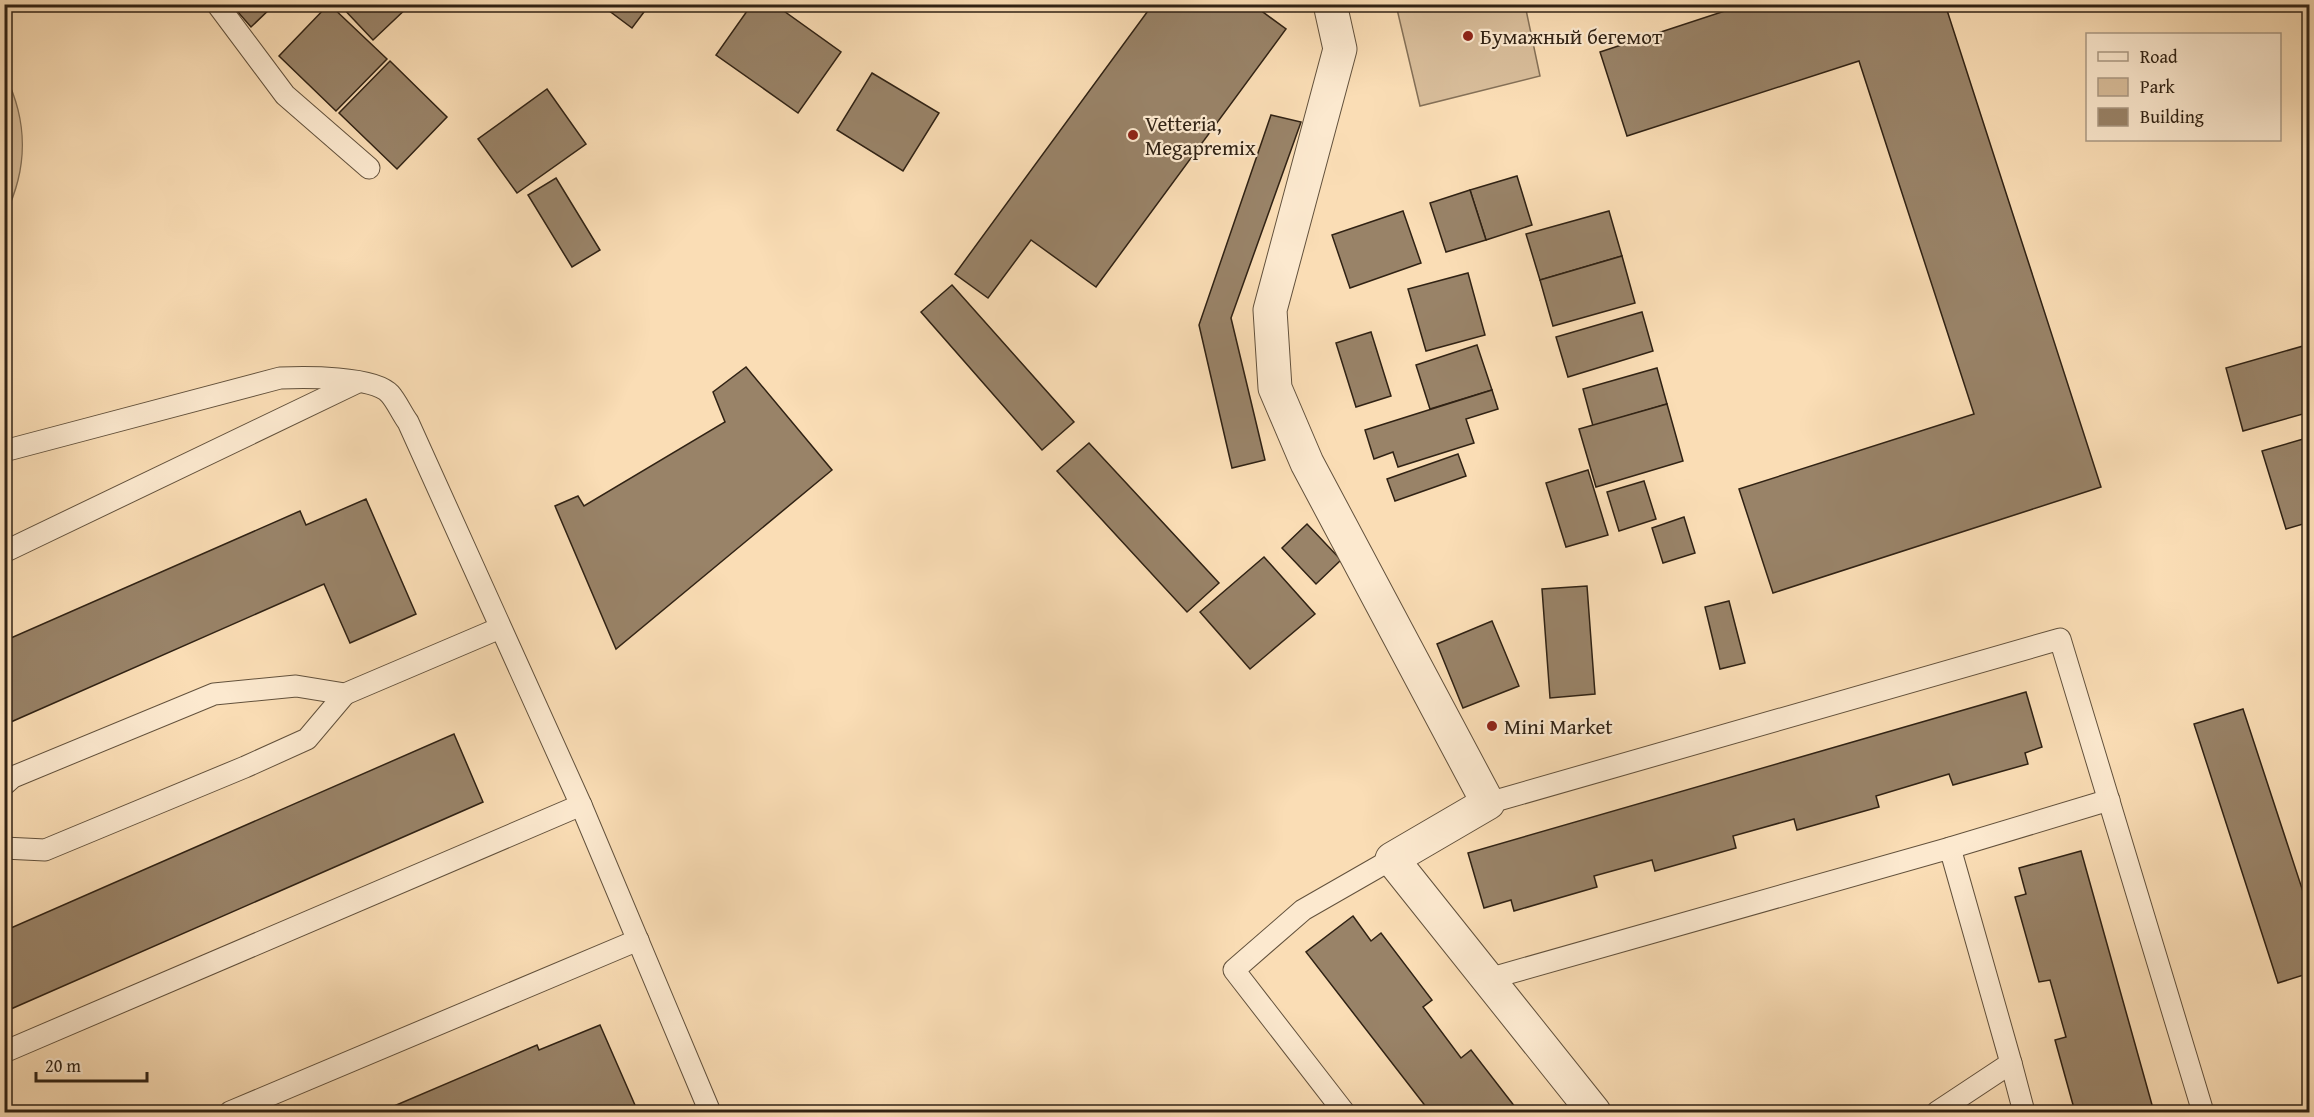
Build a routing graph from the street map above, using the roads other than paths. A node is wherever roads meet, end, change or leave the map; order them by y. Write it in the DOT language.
graph roads {
  1 [pos="217,4"];
  2 [pos="1330,4"];
  3 [pos="369,168"];
  4 [pos="360,381"];
  5 [pos="4,451"];
  6 [pos="4,552"];
  7 [pos="500,628"];
  8 [pos="345,694"];
  9 [pos="4,785"];
  10 [pos="2109,800"];
  11 [pos="1488,803"];
  12 [pos="581,805"];
  13 [pos="4,848"];
  14 [pos="1950,848"];
  15 [pos="1392,859"];
  16 [pos="638,940"];
  17 [pos="1488,979"];
  18 [pos="4,1052"];
  19 [pos="2011,1063"];
  20 [pos="230,1113"];
  21 [pos="710,1113"];
  22 [pos="1344,1113"];
  23 [pos="1594,1113"];
  24 [pos="1936,1113"];
  25 [pos="2024,1113"];
  26 [pos="2203,1113"];
  1 -- 3 [label="lane"];
  2 -- 11 [label="street"];
  4 -- 5 [label="lane"];
  4 -- 6 [label="lane"];
  4 -- 7 [label="lane"];
  7 -- 8 [label="lane"];
  7 -- 12 [label="lane"];
  8 -- 9 [label="lane"];
  8 -- 13 [label="lane"];
  10 -- 11 [label="lane"];
  10 -- 14 [label="lane"];
  10 -- 26 [label="lane"];
  11 -- 15 [label="street"];
  12 -- 16 [label="lane"];
  12 -- 18 [label="lane"];
  14 -- 17 [label="lane"];
  14 -- 19 [label="lane"];
  15 -- 17 [label="street"];
  15 -- 22 [label="lane"];
  16 -- 20 [label="lane"];
  16 -- 21 [label="lane"];
  17 -- 23 [label="street"];
  19 -- 24 [label="lane"];
  19 -- 25 [label="lane"];
}
